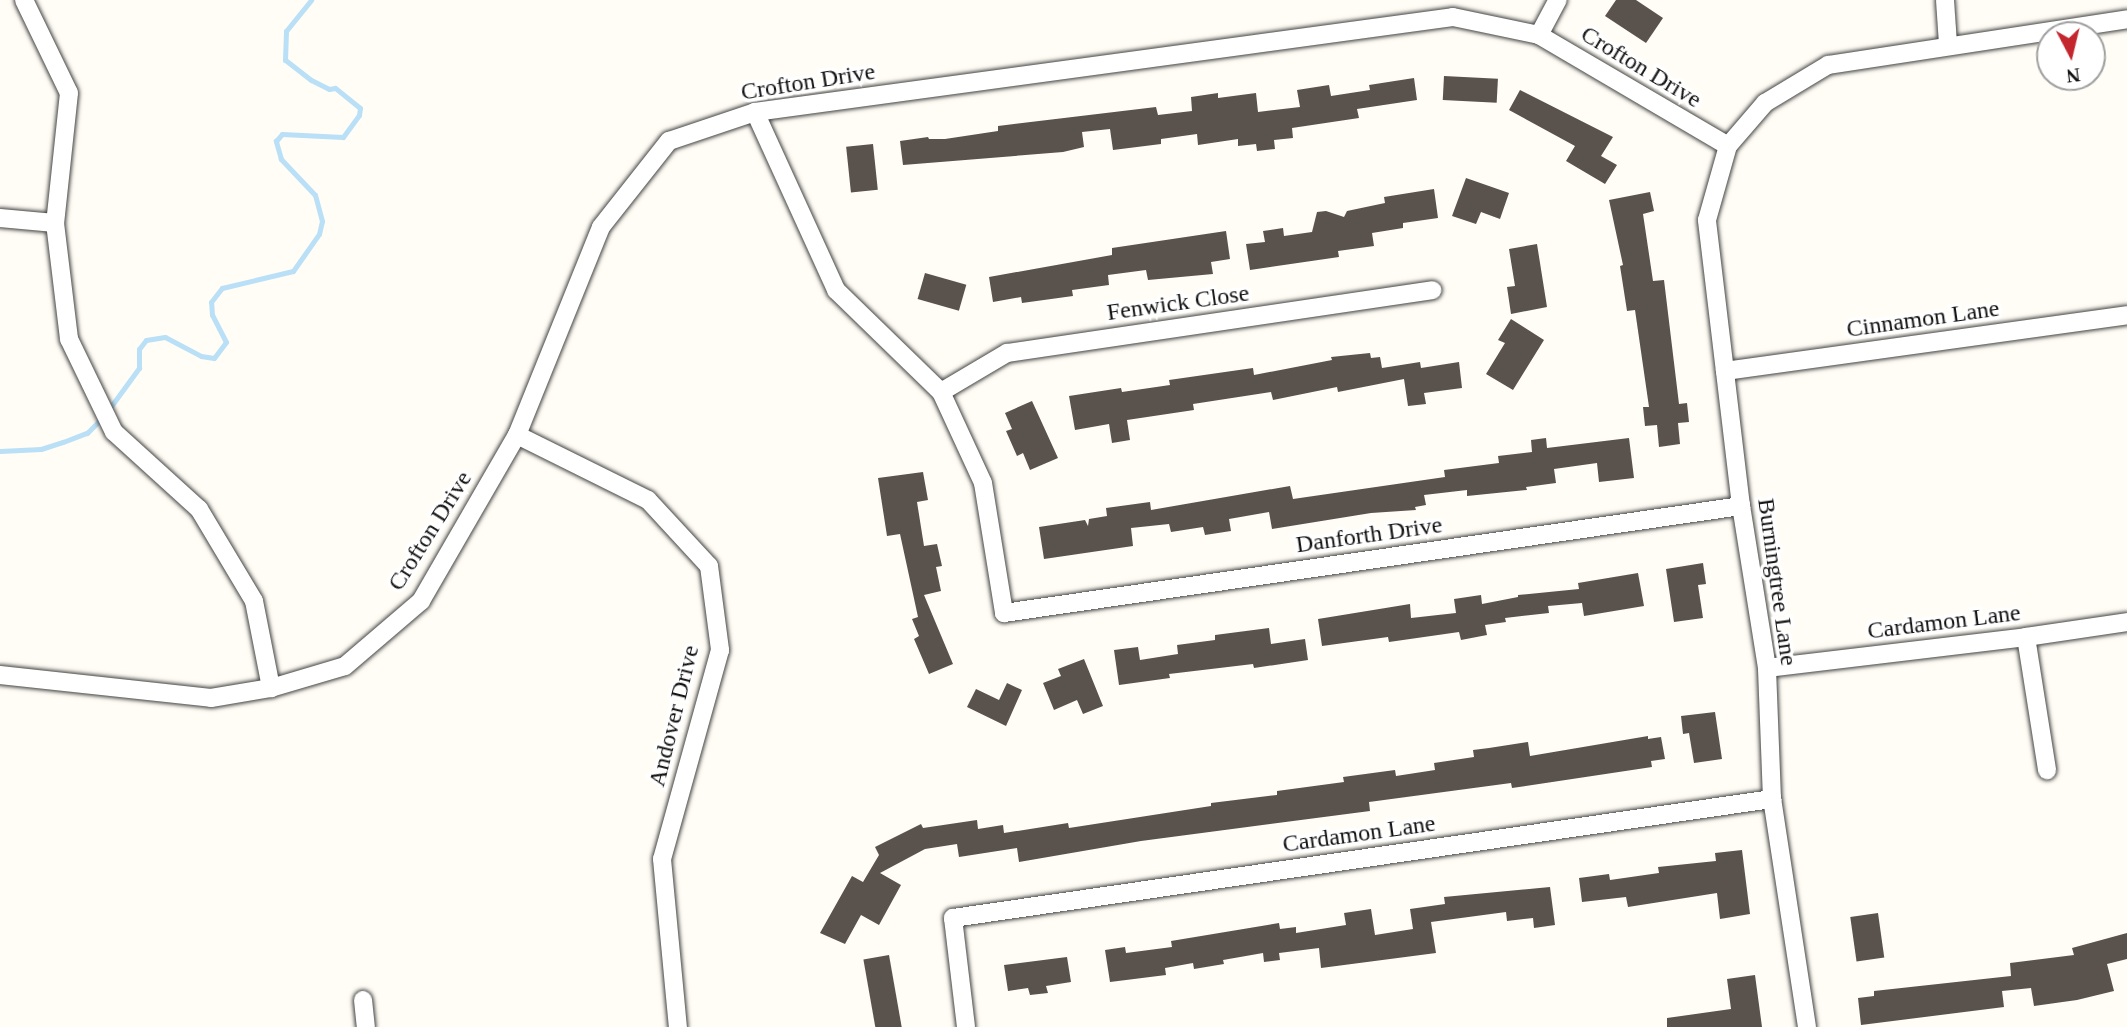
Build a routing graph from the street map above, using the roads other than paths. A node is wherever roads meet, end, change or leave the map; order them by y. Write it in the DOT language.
graph roads {
  1 [pos="24,0"];
  2 [pos="1558,0"];
  3 [pos="1945,0"];
  4 [pos="2127,19"];
  5 [pos="1539,35"];
  6 [pos="1948,44"];
  7 [pos="755,112"];
  8 [pos="1728,146"];
  9 [pos="0,218"];
  10 [pos="55,223"];
  11 [pos="1432,290"];
  12 [pos="2127,315"];
  13 [pos="1725,372"];
  14 [pos="941,392"];
  15 [pos="517,435"];
  16 [pos="1741,506"];
  17 [pos="2127,622"];
  18 [pos="2026,637"];
  19 [pos="1767,668"];
  20 [pos="0,675"];
  21 [pos="271,688"];
  22 [pos="2047,770"];
  23 [pos="1772,799"];
  24 [pos="363,1000"];
  25 [pos="366,1027"];
  26 [pos="678,1027"];
  27 [pos="966,1027"];
  28 [pos="1807,1027"];
  1 -- 10 [label="street"];
  2 -- 5 [label="street"];
  3 -- 6 [label="street"];
  4 -- 6 [label="street"];
  5 -- 7 [label="street, Crofton Drive"];
  5 -- 8 [label="street, Crofton Drive"];
  6 -- 8 [label="street"];
  7 -- 14 [label="street"];
  7 -- 15 [label="street, Crofton Drive"];
  8 -- 13 [label="street, Burningtree Lane"];
  9 -- 10 [label="street"];
  10 -- 21 [label="street"];
  11 -- 14 [label="street, Fenwick Close"];
  12 -- 13 [label="street, Cinnamon Lane"];
  13 -- 16 [label="street, Burningtree Lane"];
  14 -- 16 [label="street, Danforth Drive"];
  15 -- 21 [label="street, Crofton Drive"];
  15 -- 26 [label="street, Andover Drive"];
  16 -- 19 [label="street, Burningtree Lane"];
  17 -- 18 [label="street, Cardamon Lane"];
  18 -- 19 [label="street, Cardamon Lane"];
  18 -- 22 [label="street"];
  19 -- 23 [label="street, Burningtree Lane"];
  20 -- 21 [label="street, Crofton Drive"];
  23 -- 27 [label="street, Cardamon Lane"];
  23 -- 28 [label="street, Burningtree Lane"];
  24 -- 25 [label="street"];
}
